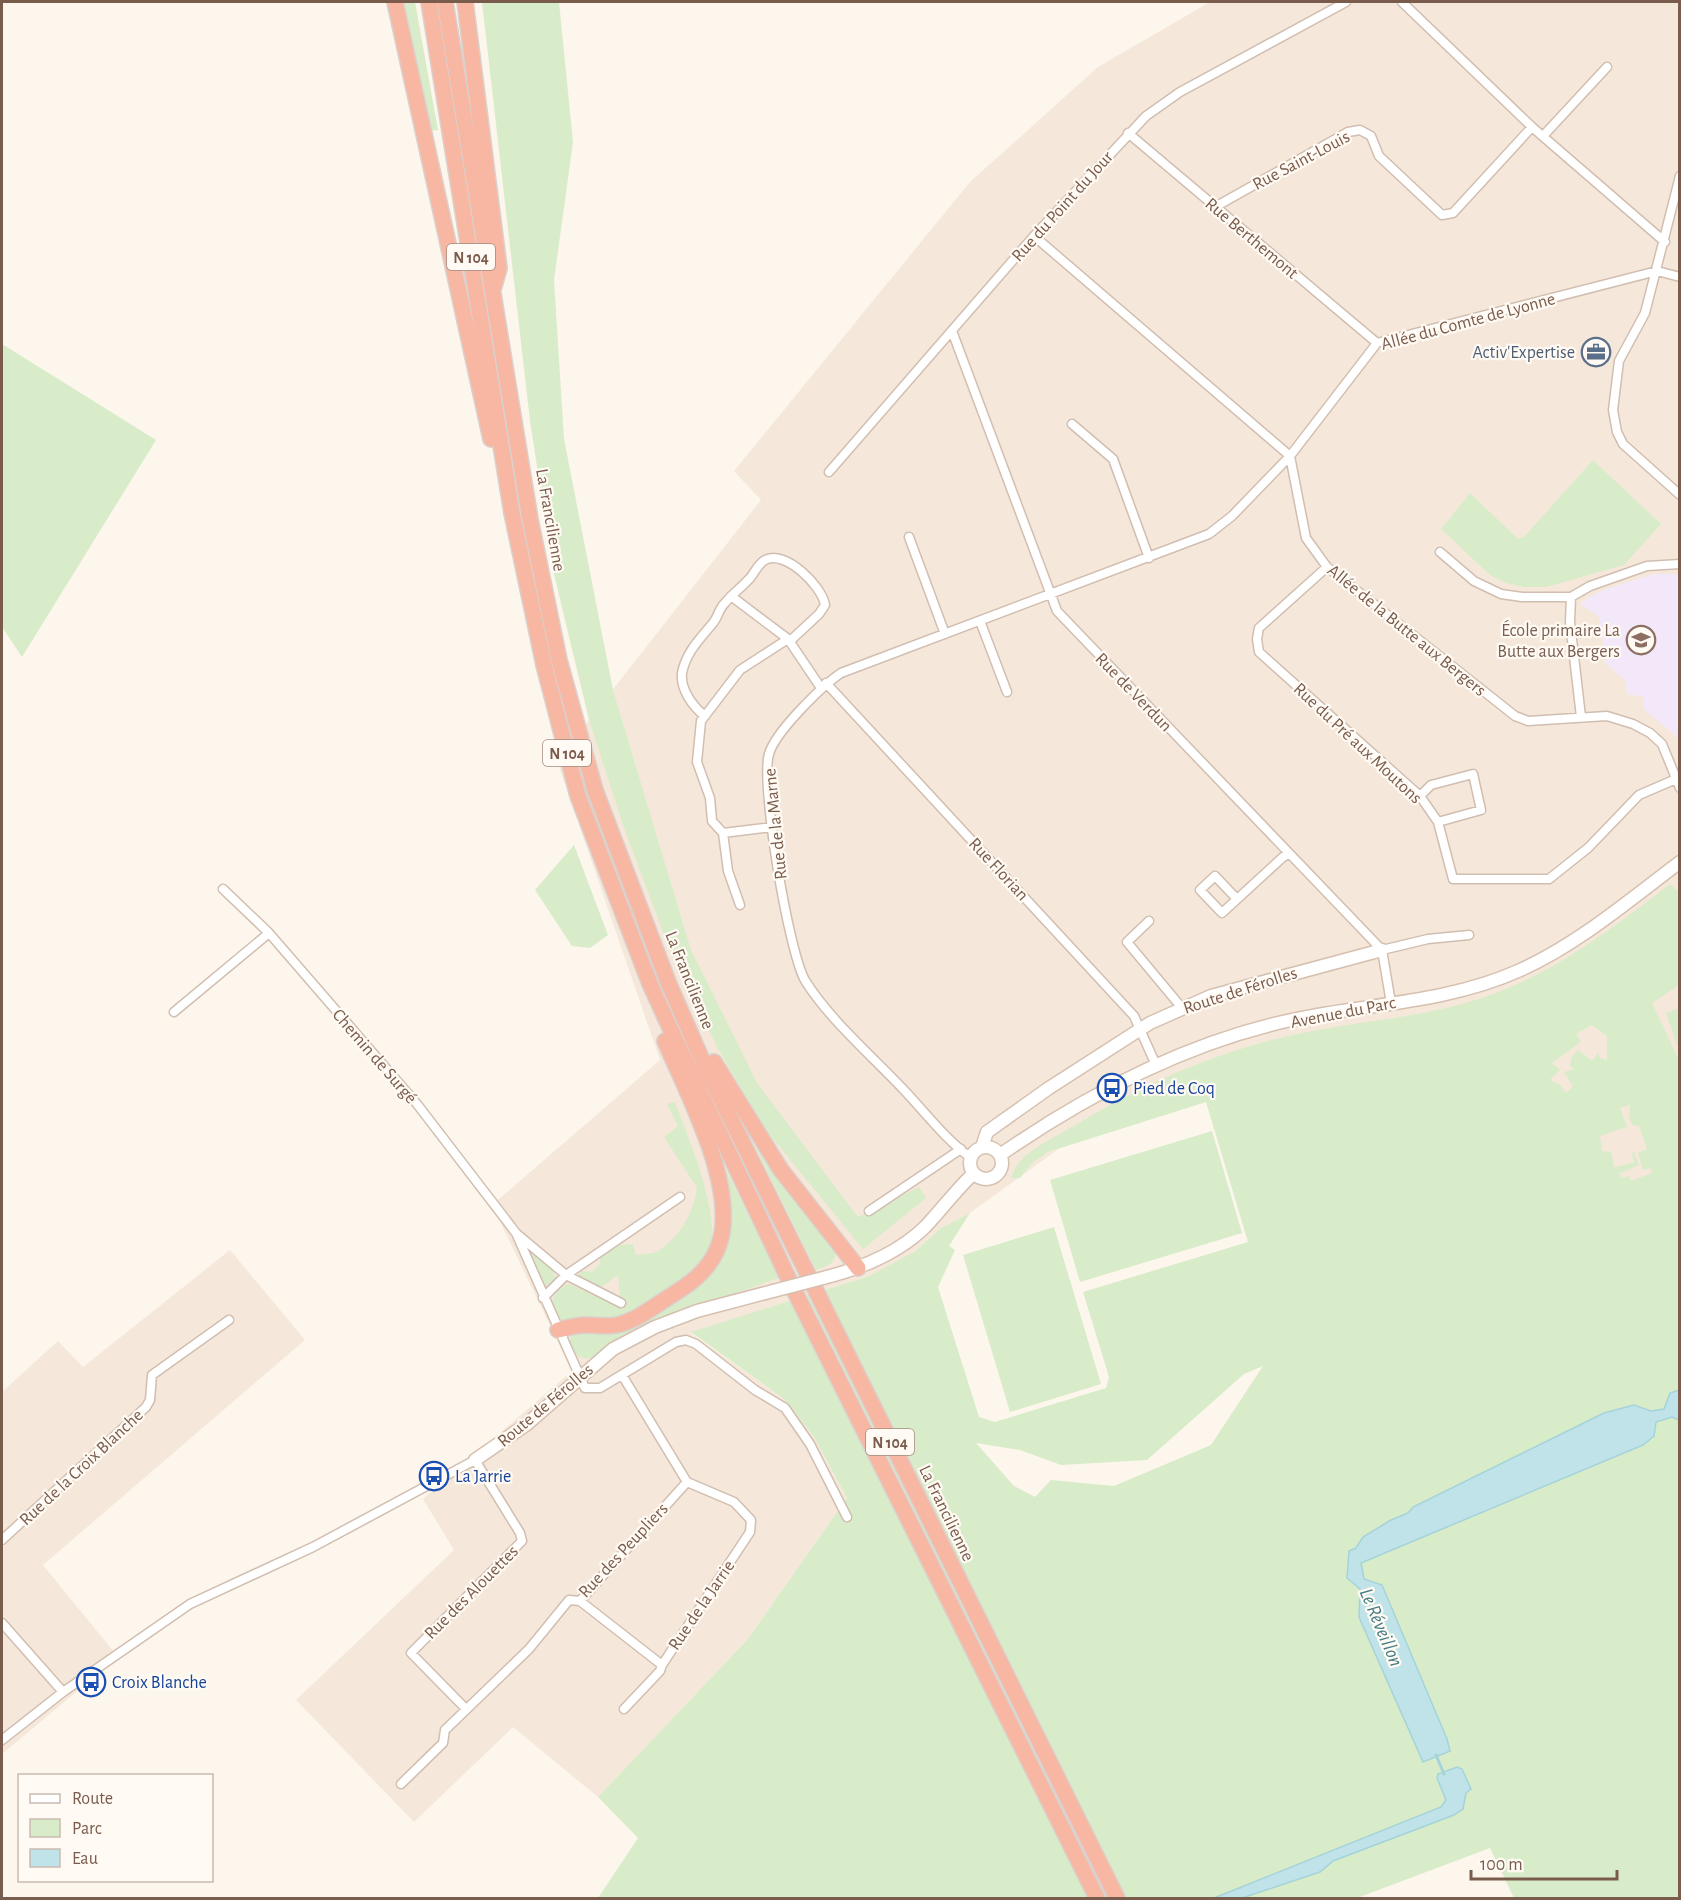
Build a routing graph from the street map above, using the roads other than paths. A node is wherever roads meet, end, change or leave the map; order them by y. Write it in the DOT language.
graph roads {
  1 [pos="395,2"];
  2 [pos="429,2"];
  3 [pos="445,2"];
  4 [pos="465,2"];
  5 [pos="1346,2"];
  6 [pos="1402,2"];
  7 [pos="1607,67"];
  8 [pos="1532,128"];
  9 [pos="1128,133"];
  10 [pos="1544,135"];
  11 [pos="1680,176"];
  12 [pos="1215,207"];
  13 [pos="1034,236"];
  14 [pos="1665,242"];
  15 [pos="1657,271"];
  16 [pos="1680,277"];
  17 [pos="492,292"];
  18 [pos="952,331"];
  19 [pos="1377,343"];
  20 [pos="1072,423"];
  21 [pos="1290,456"];
  22 [pos="829,472"];
  23 [pos="1680,495"];
  24 [pos="512,513"];
  25 [pos="909,537"];
  26 [pos="1440,552"];
  27 [pos="1149,558"];
  28 [pos="1680,564"];
  29 [pos="1327,567"];
  30 [pos="1049,595"];
  31 [pos="731,596"];
  32 [pos="1571,597"];
  33 [pos="980,621"];
  34 [pos="945,634"];
  35 [pos="789,640"];
  36 [pos="824,686"];
  37 [pos="1007,692"];
  38 [pos="705,716"];
  39 [pos="1581,717"];
  40 [pos="1676,778"];
  41 [pos="1680,788"];
  42 [pos="1420,796"];
  43 [pos="1438,822"];
  44 [pos="773,827"];
  45 [pos="723,833"];
  46 [pos="1289,854"];
  47 [pos="1680,862"];
  48 [pos="223,889"];
  49 [pos="1236,899"];
  50 [pos="740,904"];
  51 [pos="1149,921"];
  52 [pos="269,933"];
  53 [pos="1469,935"];
  54 [pos="1382,950"];
  55 [pos="668,982"];
  56 [pos="650,984"];
  57 [pos="1391,1003"];
  58 [pos="1182,1008"];
  59 [pos="174,1012"];
  60 [pos="1139,1029"];
  61 [pos="1156,1065"];
  62 [pos="982,1148"];
  63 [pos="966,1153"];
  64 [pos="1000,1155"];
  65 [pos="973,1174"];
  66 [pos="680,1197"];
  67 [pos="869,1212"];
  68 [pos="516,1233"];
  69 [pos="858,1268"];
  70 [pos="566,1275"];
  71 [pos="543,1298"];
  72 [pos="621,1303"];
  73 [pos="229,1320"];
  74 [pos="558,1330"];
  75 [pos="622,1375"];
  76 [pos="579,1376"];
  77 [pos="475,1460"];
  78 [pos="687,1482"];
  79 [pos="847,1517"];
  80 [pos="2,1540"];
  81 [pos="580,1601"];
  82 [pos="2,1623"];
  83 [pos="662,1665"];
  84 [pos="63,1692"];
  85 [pos="466,1709"];
  86 [pos="624,1709"];
  87 [pos="2,1740"];
  88 [pos="401,1784"];
  89 [pos="1097,1899"];
  90 [pos="1117,1899"];
  1 -- 24 [label="highway"];
  2 -- 24 [label="highway, La Francilienne / N 104"];
  3 -- 17 [label="highway, La Francilienne / N 104"];
  4 -- 17 [label="highway"];
  5 -- 9 [label="street, Rue du Point du Jour"];
  6 -- 8 [label="street"];
  7 -- 10 [label="street"];
  8 -- 10 [label="street"];
  8 -- 12 [label="street, Rue Saint-Louis"];
  9 -- 12 [label="street, Rue Berthemont"];
  9 -- 13 [label="street, Rue du Point du Jour"];
  10 -- 14 [label="street"];
  11 -- 14 [label="street"];
  12 -- 19 [label="street, Rue Berthemont"];
  13 -- 18 [label="street, Rue du Point du Jour"];
  13 -- 21 [label="street"];
  14 -- 15 [label="street"];
  15 -- 16 [label="street"];
  15 -- 19 [label="street, Allée du Comte de Lyonne"];
  15 -- 23 [label="street"];
  17 -- 55 [label="highway, La Francilienne / N 104"];
  18 -- 22 [label="street, Rue du Point du Jour"];
  18 -- 30 [label="street, Rue de Verdun"];
  19 -- 21 [label="street, Allée du Comte de Lyonne"];
  20 -- 27 [label="street"];
  21 -- 27 [label="street, Allée du Comte de Lyonne"];
  21 -- 29 [label="street, Allée de la Butte aux Bergers"];
  24 -- 56 [label="highway, La Francilienne / N 104"];
  25 -- 34 [label="street"];
  26 -- 32 [label="street"];
  27 -- 30 [label="street, Allée du Comte de Lyonne"];
  28 -- 32 [label="street"];
  29 -- 39 [label="street, Allée de la Butte aux Bergers"];
  29 -- 42 [label="street, Rue du Pré aux Moutons"];
  30 -- 33 [label="street, Rue de la Marne"];
  30 -- 46 [label="street, Rue de Verdun"];
  31 -- 35 [label="street, Rue Florian"];
  31 -- 35 [label="street"];
  31 -- 38 [label="street"];
  32 -- 39 [label="street"];
  33 -- 34 [label="street, Rue de la Marne"];
  33 -- 37 [label="street"];
  34 -- 36 [label="street, Rue de la Marne"];
  35 -- 36 [label="street, Rue Florian"];
  35 -- 38 [label="street"];
  36 -- 44 [label="street, Rue de la Marne"];
  36 -- 60 [label="street, Rue Florian"];
  38 -- 45 [label="street"];
  39 -- 40 [label="street, Allée de la Butte aux Bergers"];
  40 -- 41 [label="street, Allée de la Butte aux Bergers"];
  40 -- 43 [label="street, Rue du Pré aux Moutons"];
  42 -- 43 [label="street, Rue du Pré aux Moutons"];
  42 -- 43 [label="street"];
  44 -- 45 [label="street"];
  44 -- 63 [label="street, Rue de la Marne"];
  45 -- 50 [label="street"];
  46 -- 49 [label="street"];
  46 -- 54 [label="street, Rue de Verdun"];
  47 -- 57 [label="street, Avenue du Parc"];
  48 -- 52 [label="street, Chemin de Surgé"];
  51 -- 58 [label="street"];
  52 -- 59 [label="street"];
  52 -- 68 [label="street, Chemin de Surgé"];
  53 -- 54 [label="street, Route de Férolles"];
  54 -- 57 [label="street"];
  54 -- 58 [label="street, Route de Férolles"];
  55 -- 69 [label="highway"];
  55 -- 90 [label="highway, La Francilienne / N 104"];
  56 -- 74 [label="highway"];
  56 -- 89 [label="highway, La Francilienne / N 104"];
  57 -- 61 [label="street, Avenue du Parc"];
  58 -- 60 [label="street, Route de Férolles"];
  60 -- 61 [label="street, Rue Florian"];
  60 -- 62 [label="street, Route de Férolles"];
  61 -- 64 [label="street, Avenue du Parc"];
  62 -- 63 [label="street"];
  62 -- 64 [label="street"];
  63 -- 65 [label="street"];
  63 -- 67 [label="street"];
  64 -- 65 [label="street"];
  65 -- 69 [label="street, Route de Férolles"];
  66 -- 70 [label="street"];
  68 -- 70 [label="street, Chemin de Surgé"];
  68 -- 71 [label="street, Chemin de Surgé"];
  69 -- 76 [label="street, Route de Férolles, bridge"];
  70 -- 71 [label="street"];
  70 -- 72 [label="street, Chemin de Surgé"];
  71 -- 74 [label="street, Chemin de Surgé"];
  73 -- 80 [label="street, Rue de la Croix Blanche"];
  74 -- 76 [label="street, Chemin de Surgé"];
  75 -- 76 [label="street"];
  75 -- 78 [label="street"];
  75 -- 79 [label="street"];
  76 -- 77 [label="street, Route de Férolles"];
  77 -- 84 [label="street, Route de Férolles"];
  77 -- 85 [label="street, Rue des Alouettes"];
  78 -- 81 [label="street, Rue des Peupliers"];
  78 -- 83 [label="street, Rue de la Jarrie"];
  81 -- 83 [label="street, Rue de la Jarrie"];
  81 -- 85 [label="street, Rue des Peupliers"];
  82 -- 84 [label="street"];
  83 -- 86 [label="street"];
  84 -- 87 [label="street, Route de Férolles"];
  85 -- 88 [label="street, Rue des Peupliers"];
}
